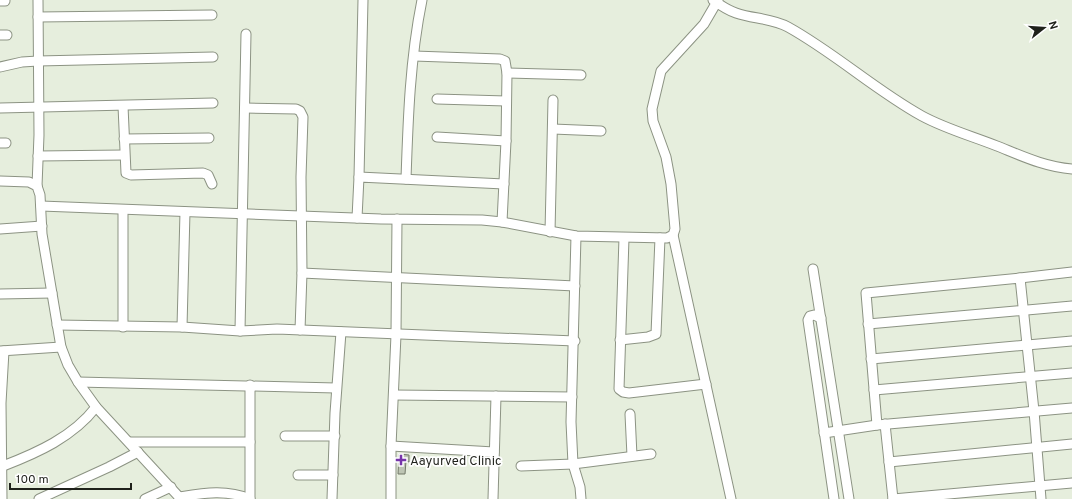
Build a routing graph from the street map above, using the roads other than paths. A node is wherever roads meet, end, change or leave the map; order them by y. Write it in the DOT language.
graph roads {
  1 [pos="38,0"];
  2 [pos="363,0"];
  3 [pos="422,0"];
  4 [pos="715,1"];
  5 [pos="212,15"];
  6 [pos="38,17"];
  7 [pos="246,34"];
  8 [pos="414,56"];
  9 [pos="213,57"];
  10 [pos="38,61"];
  11 [pos="0,67"];
  12 [pos="507,73"];
  13 [pos="581,75"];
  14 [pos="437,99"];
  15 [pos="553,100"];
  16 [pos="506,102"];
  17 [pos="213,103"];
  18 [pos="123,106"];
  19 [pos="0,108"];
  20 [pos="39,108"];
  21 [pos="244,108"];
  22 [pos="553,129"];
  23 [pos="602,131"];
  24 [pos="437,137"];
  25 [pos="209,138"];
  26 [pos="124,139"];
  27 [pos="506,141"];
  28 [pos="124,155"];
  29 [pos="38,156"];
  30 [pos="1072,168"];
  31 [pos="360,178"];
  32 [pos="406,179"];
  33 [pos="0,181"];
  34 [pos="212,184"];
  35 [pos="504,184"];
  36 [pos="37,186"];
  37 [pos="41,206"];
  38 [pos="123,210"];
  39 [pos="185,212"];
  40 [pos="242,214"];
  41 [pos="301,216"];
  42 [pos="357,218"];
  43 [pos="397,219"];
  44 [pos="502,222"];
  45 [pos="42,226"];
  46 [pos="0,229"];
  47 [pos="550,232"];
  48 [pos="673,234"];
  49 [pos="576,236"];
  50 [pos="624,238"];
  51 [pos="660,238"];
  52 [pos="812,269"];
  53 [pos="1072,272"];
  54 [pos="302,273"];
  55 [pos="396,278"];
  56 [pos="1020,278"];
  57 [pos="575,286"];
  58 [pos="52,293"];
  59 [pos="0,294"];
  60 [pos="1072,306"];
  61 [pos="1023,310"];
  62 [pos="821,318"];
  63 [pos="868,324"];
  64 [pos="57,325"];
  65 [pos="123,327"];
  66 [pos="182,327"];
  67 [pos="300,330"];
  68 [pos="240,331"];
  69 [pos="340,332"];
  70 [pos="396,335"];
  71 [pos="620,340"];
  72 [pos="575,341"];
  73 [pos="1072,341"];
  74 [pos="1027,344"];
  75 [pos="61,346"];
  76 [pos="2,351"];
  77 [pos="871,359"];
  78 [pos="1072,373"];
  79 [pos="1030,377"];
  80 [pos="78,382"];
  81 [pos="706,384"];
  82 [pos="250,386"];
  83 [pos="336,388"];
  84 [pos="874,390"];
  85 [pos="394,395"];
  86 [pos="496,396"];
  87 [pos="572,397"];
  88 [pos="96,408"];
  89 [pos="1072,408"];
  90 [pos="1034,411"];
  91 [pos="630,414"];
  92 [pos="881,425"];
  93 [pos="839,430"];
  94 [pos="824,433"];
  95 [pos="285,436"];
  96 [pos="335,436"];
  97 [pos="130,442"];
  98 [pos="250,442"];
  99 [pos="1072,444"];
  100 [pos="392,446"];
  101 [pos="1037,447"];
  102 [pos="138,452"];
  103 [pos="494,452"];
  104 [pos="651,454"];
  105 [pos="632,456"];
  106 [pos="889,462"];
  107 [pos="573,464"];
  108 [pos="3,466"];
  109 [pos="521,466"];
  110 [pos="298,475"];
  111 [pos="333,475"];
  112 [pos="1072,483"];
  113 [pos="1,484"];
  114 [pos="1040,485"];
  115 [pos="171,488"];
  116 [pos="180,498"];
  117 [pos="2,499"];
  118 [pos="39,499"];
  119 [pos="145,499"];
  120 [pos="250,499"];
  121 [pos="332,499"];
  122 [pos="392,499"];
  123 [pos="493,499"];
  124 [pos="581,499"];
  125 [pos="731,499"];
  126 [pos="834,499"];
  127 [pos="849,499"];
  128 [pos="893,499"];
  129 [pos="1041,499"];
  1 -- 6 [label="street"];
  2 -- 31 [label="street"];
  3 -- 8 [label="street"];
  4 -- 30 [label="street"];
  4 -- 48 [label="street"];
  5 -- 6 [label="street"];
  6 -- 10 [label="street"];
  7 -- 21 [label="street"];
  8 -- 12 [label="street"];
  8 -- 32 [label="street"];
  9 -- 10 [label="street"];
  10 -- 11 [label="street"];
  10 -- 20 [label="street"];
  12 -- 13 [label="street"];
  12 -- 16 [label="street"];
  14 -- 16 [label="street"];
  15 -- 22 [label="street"];
  16 -- 27 [label="street"];
  17 -- 18 [label="street"];
  18 -- 20 [label="street"];
  18 -- 26 [label="street"];
  19 -- 20 [label="street"];
  20 -- 29 [label="street"];
  21 -- 40 [label="street"];
  21 -- 41 [label="street"];
  22 -- 23 [label="street"];
  22 -- 47 [label="street"];
  24 -- 27 [label="street"];
  25 -- 26 [label="street"];
  26 -- 28 [label="street"];
  27 -- 35 [label="street"];
  28 -- 29 [label="street"];
  28 -- 34 [label="street"];
  29 -- 36 [label="street"];
  31 -- 32 [label="street"];
  31 -- 42 [label="street"];
  32 -- 35 [label="street"];
  33 -- 36 [label="street"];
  35 -- 44 [label="street"];
  36 -- 37 [label="street"];
  37 -- 38 [label="street"];
  37 -- 45 [label="street"];
  38 -- 39 [label="street"];
  38 -- 65 [label="street"];
  39 -- 40 [label="street"];
  39 -- 66 [label="street"];
  40 -- 41 [label="street"];
  40 -- 68 [label="street"];
  41 -- 42 [label="street"];
  41 -- 54 [label="street"];
  42 -- 43 [label="street"];
  43 -- 44 [label="street"];
  43 -- 55 [label="street"];
  44 -- 47 [label="street"];
  45 -- 46 [label="street"];
  45 -- 58 [label="street"];
  47 -- 49 [label="street"];
  48 -- 51 [label="street"];
  48 -- 81 [label="street"];
  49 -- 50 [label="street"];
  49 -- 57 [label="street"];
  50 -- 51 [label="street"];
  50 -- 71 [label="street"];
  51 -- 71 [label="street"];
  52 -- 62 [label="street"];
  53 -- 56 [label="street"];
  54 -- 55 [label="street"];
  54 -- 67 [label="street"];
  55 -- 57 [label="street"];
  55 -- 70 [label="street"];
  56 -- 61 [label="street"];
  56 -- 63 [label="street"];
  57 -- 72 [label="street"];
  58 -- 59 [label="street"];
  58 -- 64 [label="street"];
  60 -- 61 [label="street"];
  61 -- 63 [label="street"];
  61 -- 74 [label="street"];
  62 -- 93 [label="street"];
  62 -- 94 [label="street"];
  63 -- 77 [label="street"];
  64 -- 65 [label="street"];
  64 -- 75 [label="street"];
  65 -- 66 [label="street"];
  66 -- 68 [label="street"];
  67 -- 68 [label="street"];
  67 -- 69 [label="street"];
  69 -- 70 [label="street"];
  69 -- 83 [label="street"];
  70 -- 72 [label="street"];
  70 -- 85 [label="street"];
  71 -- 81 [label="street"];
  72 -- 87 [label="street"];
  73 -- 74 [label="street"];
  74 -- 77 [label="street"];
  74 -- 79 [label="street"];
  75 -- 76 [label="street"];
  75 -- 80 [label="street"];
  76 -- 108 [label="street"];
  77 -- 84 [label="street"];
  78 -- 79 [label="street"];
  79 -- 84 [label="street"];
  79 -- 90 [label="street"];
  80 -- 82 [label="street"];
  80 -- 88 [label="street"];
  81 -- 125 [label="street"];
  82 -- 83 [label="street"];
  82 -- 98 [label="street"];
  83 -- 96 [label="street"];
  84 -- 92 [label="street"];
  85 -- 86 [label="street"];
  85 -- 100 [label="street"];
  86 -- 87 [label="street"];
  86 -- 103 [label="street"];
  87 -- 107 [label="street"];
  88 -- 97 [label="street"];
  88 -- 108 [label="street"];
  89 -- 90 [label="street"];
  90 -- 92 [label="street"];
  90 -- 101 [label="street"];
  91 -- 105 [label="street"];
  92 -- 93 [label="street"];
  92 -- 106 [label="street"];
  93 -- 94 [label="street"];
  93 -- 127 [label="street"];
  94 -- 126 [label="street"];
  95 -- 96 [label="street"];
  96 -- 111 [label="street"];
  97 -- 98 [label="street"];
  97 -- 102 [label="street"];
  98 -- 120 [label="street"];
  99 -- 101 [label="street"];
  100 -- 103 [label="street"];
  100 -- 122 [label="street"];
  101 -- 106 [label="street"];
  101 -- 114 [label="street"];
  102 -- 115 [label="street"];
  102 -- 118 [label="street"];
  103 -- 123 [label="street"];
  104 -- 105 [label="street"];
  105 -- 107 [label="street"];
  106 -- 128 [label="street"];
  107 -- 109 [label="street"];
  107 -- 124 [label="street"];
  108 -- 113 [label="street"];
  110 -- 111 [label="street"];
  111 -- 121 [label="street"];
  112 -- 114 [label="street"];
  113 -- 117 [label="street"];
  114 -- 128 [label="street"];
  114 -- 129 [label="street"];
  115 -- 116 [label="street"];
  115 -- 119 [label="street"];
  116 -- 120 [label="street"];
}
